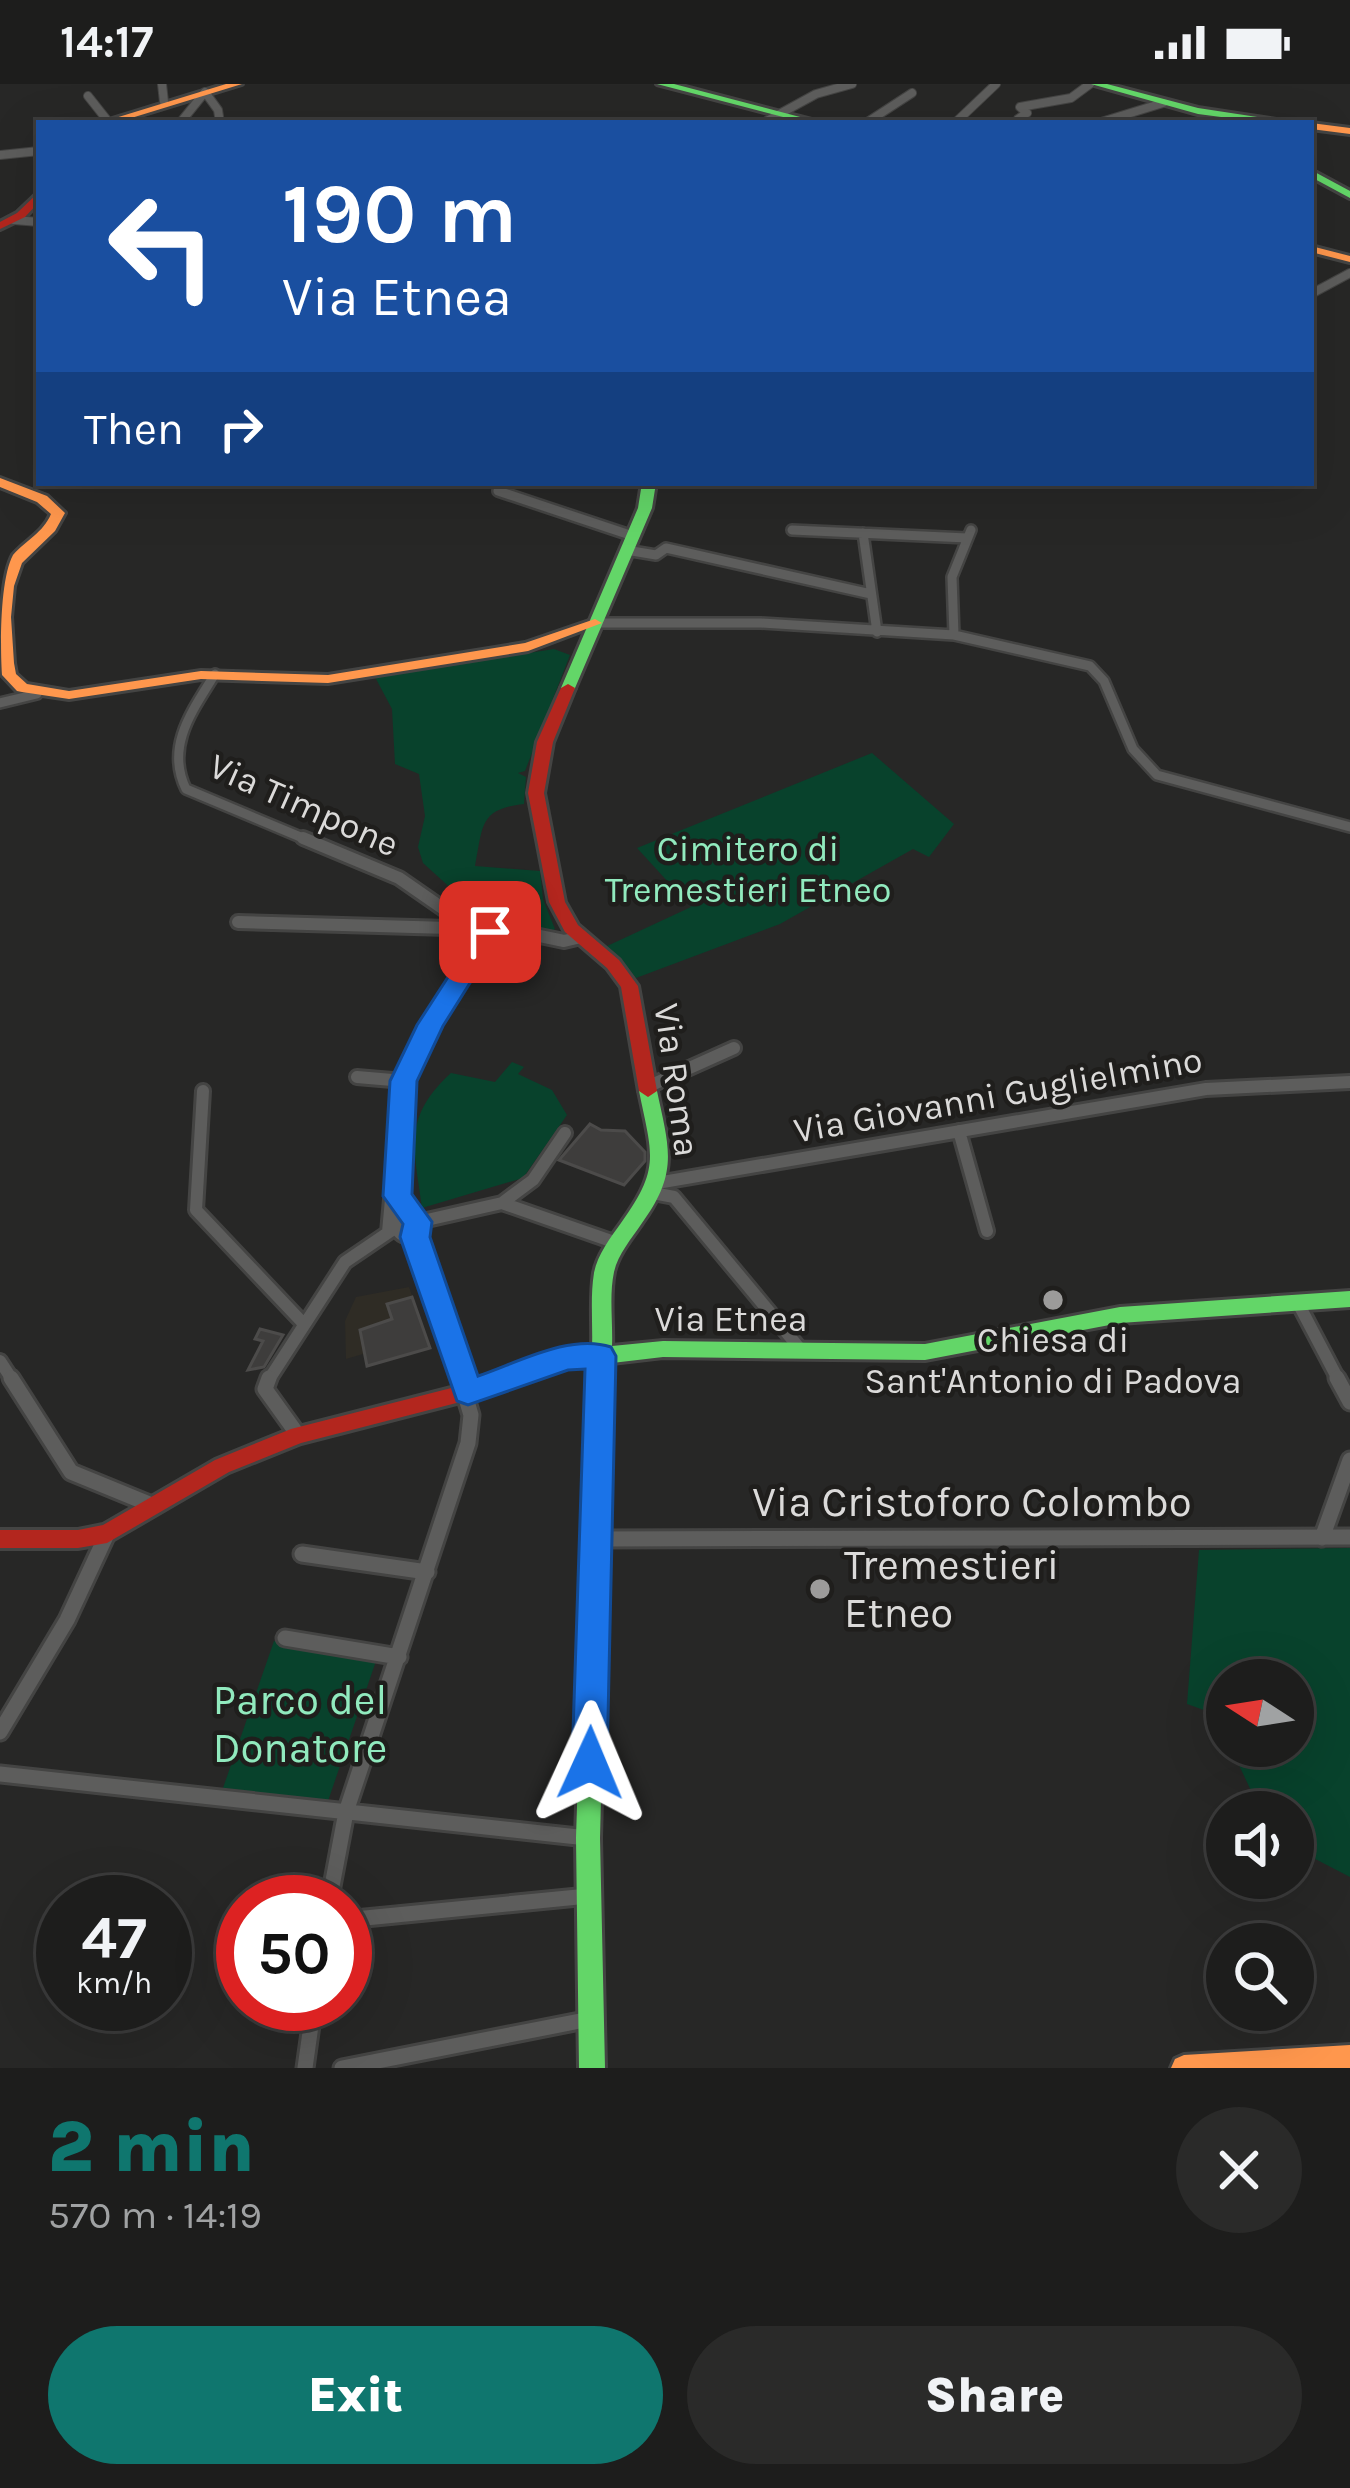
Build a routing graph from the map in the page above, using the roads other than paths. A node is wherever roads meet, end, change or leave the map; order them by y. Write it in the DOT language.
graph roads {
  1 [pos="237,84"];
  2 [pos="662,84"];
  3 [pos="852,84"];
  4 [pos="996,84"];
  5 [pos="1093,84"];
  6 [pos="206,92"];
  7 [pos="163,93"];
  8 [pos="912,93"];
  9 [pos="88,95"];
  10 [pos="1167,104"];
  11 [pos="1212,116"];
  12 [pos="771,118"];
  13 [pos="105,120"];
  14 [pos="110,120"];
  15 [pos="182,120"];
  16 [pos="220,120"];
  17 [pos="871,120"];
  18 [pos="958,120"];
  19 [pos="1021,120"];
  20 [pos="1109,120"];
  21 [pos="1257,120"];
  22 [pos="1314,126"];
  23 [pos="1350,131"];
  24 [pos="36,152"];
  25 [pos="0,155"];
  26 [pos="1314,174"];
  27 [pos="1350,195"];
  28 [pos="36,198"];
  29 [pos="7,223"];
  30 [pos="1314,250"];
  31 [pos="1350,259"];
  32 [pos="1350,273"];
  33 [pos="1314,293"];
  34 [pos="0,482"];
  35 [pos="649,486"];
  36 [pos="660,486"];
  37 [pos="498,491"];
  38 [pos="645,508"];
  39 [pos="792,530"];
  40 [pos="863,533"];
  41 [pos="630,543"];
  42 [pos="872,594"];
  43 [pos="877,632"];
  44 [pos="954,634"];
  45 [pos="584,639"];
  46 [pos="513,649"];
  47 [pos="215,674"];
  48 [pos="37,694"];
  49 [pos="0,703"];
  50 [pos="1350,827"];
  51 [pos="238,922"];
  52 [pos="477,923"];
  53 [pos="492,926"];
  54 [pos="581,937"];
  55 [pos="734,1048"];
  56 [pos="357,1077"];
  57 [pos="404,1081"];
  58 [pos="1350,1082"];
  59 [pos="647,1087"];
  60 [pos="203,1090"];
  61 [pos="959,1131"];
  62 [pos="565,1133"];
  63 [pos="655,1188"];
  64 [pos="398,1196"];
  65 [pos="502,1202"];
  66 [pos="416,1224"];
  67 [pos="393,1226"];
  68 [pos="986,1231"];
  69 [pos="614,1242"];
  70 [pos="1350,1299"];
  71 [pos="1298,1303"];
  72 [pos="301,1321"];
  73 [pos="801,1351"];
  74 [pos="601,1356"];
  75 [pos="0,1361"];
  76 [pos="468,1392"];
  77 [pos="1350,1402"];
  78 [pos="298,1435"];
  79 [pos="1350,1460"];
  80 [pos="155,1507"];
  81 [pos="107,1534"];
  82 [pos="1350,1537"];
  83 [pos="1322,1538"];
  84 [pos="0,1539"];
  85 [pos="594,1539"];
  86 [pos="302,1554"];
  87 [pos="427,1572"];
  88 [pos="285,1638"];
  89 [pos="398,1657"];
  90 [pos="0,1732"];
  91 [pos="2,1779"];
  92 [pos="346,1812"];
  93 [pos="588,1838"];
  94 [pos="334,1875"];
  95 [pos="588,1896"];
  96 [pos="372,1917"];
  97 [pos="590,2020"];
  98 [pos="310,2031"];
  99 [pos="1350,2058"];
  100 [pos="305,2068"];
  101 [pos="342,2068"];
  102 [pos="592,2068"];
  103 [pos="1184,2068"];
  1 -- 6 [label="main road"];
  2 -- 12 [label="main road"];
  3 -- 12 [label="street"];
  4 -- 18 [label="street"];
  5 -- 10 [label="main road"];
  5 -- 19 [label="street"];
  6 -- 7 [label="main road"];
  6 -- 15 [label="street"];
  6 -- 16 [label="street"];
  7 -- 14 [label="main road"];
  8 -- 17 [label="street"];
  9 -- 13 [label="street"];
  10 -- 11 [label="main road"];
  10 -- 20 [label="street"];
  11 -- 21 [label="main road"];
  22 -- 23 [label="main road"];
  24 -- 25 [label="street"];
  26 -- 27 [label="main road"];
  28 -- 29 [label="main road"];
  30 -- 31 [label="main road"];
  32 -- 33 [label="street"];
  34 -- 48 [label="main road"];
  35 -- 38 [label="main road"];
  36 -- 38 [label="main road"];
  37 -- 41 [label="street"];
  38 -- 41 [label="main road, Via Roma"];
  39 -- 40 [label="street"];
  40 -- 42 [label="street"];
  40 -- 44 [label="street"];
  41 -- 42 [label="street"];
  41 -- 45 [label="main road, Via Roma"];
  42 -- 43 [label="street"];
  43 -- 44 [label="street"];
  43 -- 45 [label="street"];
  44 -- 50 [label="street"];
  45 -- 46 [label="main road"];
  45 -- 46 [label="main road"];
  45 -- 54 [label="main road, Via Roma"];
  46 -- 47 [label="main road"];
  47 -- 48 [label="main road"];
  47 -- 52 [label="street, Via Timpone"];
  48 -- 49 [label="street"];
  51 -- 52 [label="street"];
  52 -- 53 [label="street, Via Timpone"];
  53 -- 54 [label="street, Via Timpone"];
  53 -- 57 [label="street"];
  54 -- 59 [label="main road, Via Roma"];
  55 -- 59 [label="street"];
  56 -- 57 [label="street"];
  57 -- 64 [label="street"];
  58 -- 61 [label="street, Via Giovanni Guglielmino"];
  59 -- 63 [label="main road, Via Roma"];
  60 -- 72 [label="street"];
  61 -- 63 [label="street, Via Giovanni Guglielmino"];
  61 -- 68 [label="street"];
  62 -- 65 [label="street"];
  63 -- 69 [label="main road, Via Roma"];
  63 -- 73 [label="street"];
  64 -- 66 [label="street"];
  64 -- 67 [label="street"];
  65 -- 66 [label="street"];
  65 -- 69 [label="street"];
  66 -- 67 [label="street"];
  66 -- 76 [label="street"];
  67 -- 72 [label="street"];
  69 -- 74 [label="main road, Via Roma"];
  70 -- 71 [label="main road, Via Etnea"];
  71 -- 73 [label="main road, Via Etnea"];
  71 -- 77 [label="street"];
  72 -- 78 [label="street"];
  73 -- 74 [label="main road, Via Etnea"];
  74 -- 76 [label="main road, Via Etnea"];
  74 -- 85 [label="main road, Via Roma"];
  75 -- 80 [label="street"];
  76 -- 78 [label="main road, Via Etnea"];
  76 -- 87 [label="street"];
  78 -- 80 [label="main road, Via Etnea"];
  79 -- 83 [label="street"];
  80 -- 81 [label="main road, Via Etnea"];
  81 -- 84 [label="main road, Via Etnea"];
  81 -- 90 [label="street"];
  82 -- 83 [label="street, Via Cristoforo Colombo"];
  83 -- 85 [label="street, Via Cristoforo Colombo"];
  85 -- 93 [label="main road, Via Roma"];
  86 -- 87 [label="street"];
  87 -- 89 [label="street"];
  88 -- 89 [label="street"];
  89 -- 92 [label="street"];
  91 -- 92 [label="street"];
  92 -- 93 [label="street"];
  92 -- 94 [label="street"];
  93 -- 95 [label="main road, Via Roma"];
  95 -- 96 [label="street"];
  95 -- 97 [label="main road, Via Roma"];
  97 -- 101 [label="street"];
  97 -- 102 [label="main road, Via Roma"];
  98 -- 100 [label="street"];
  99 -- 103 [label="main road"];
}
